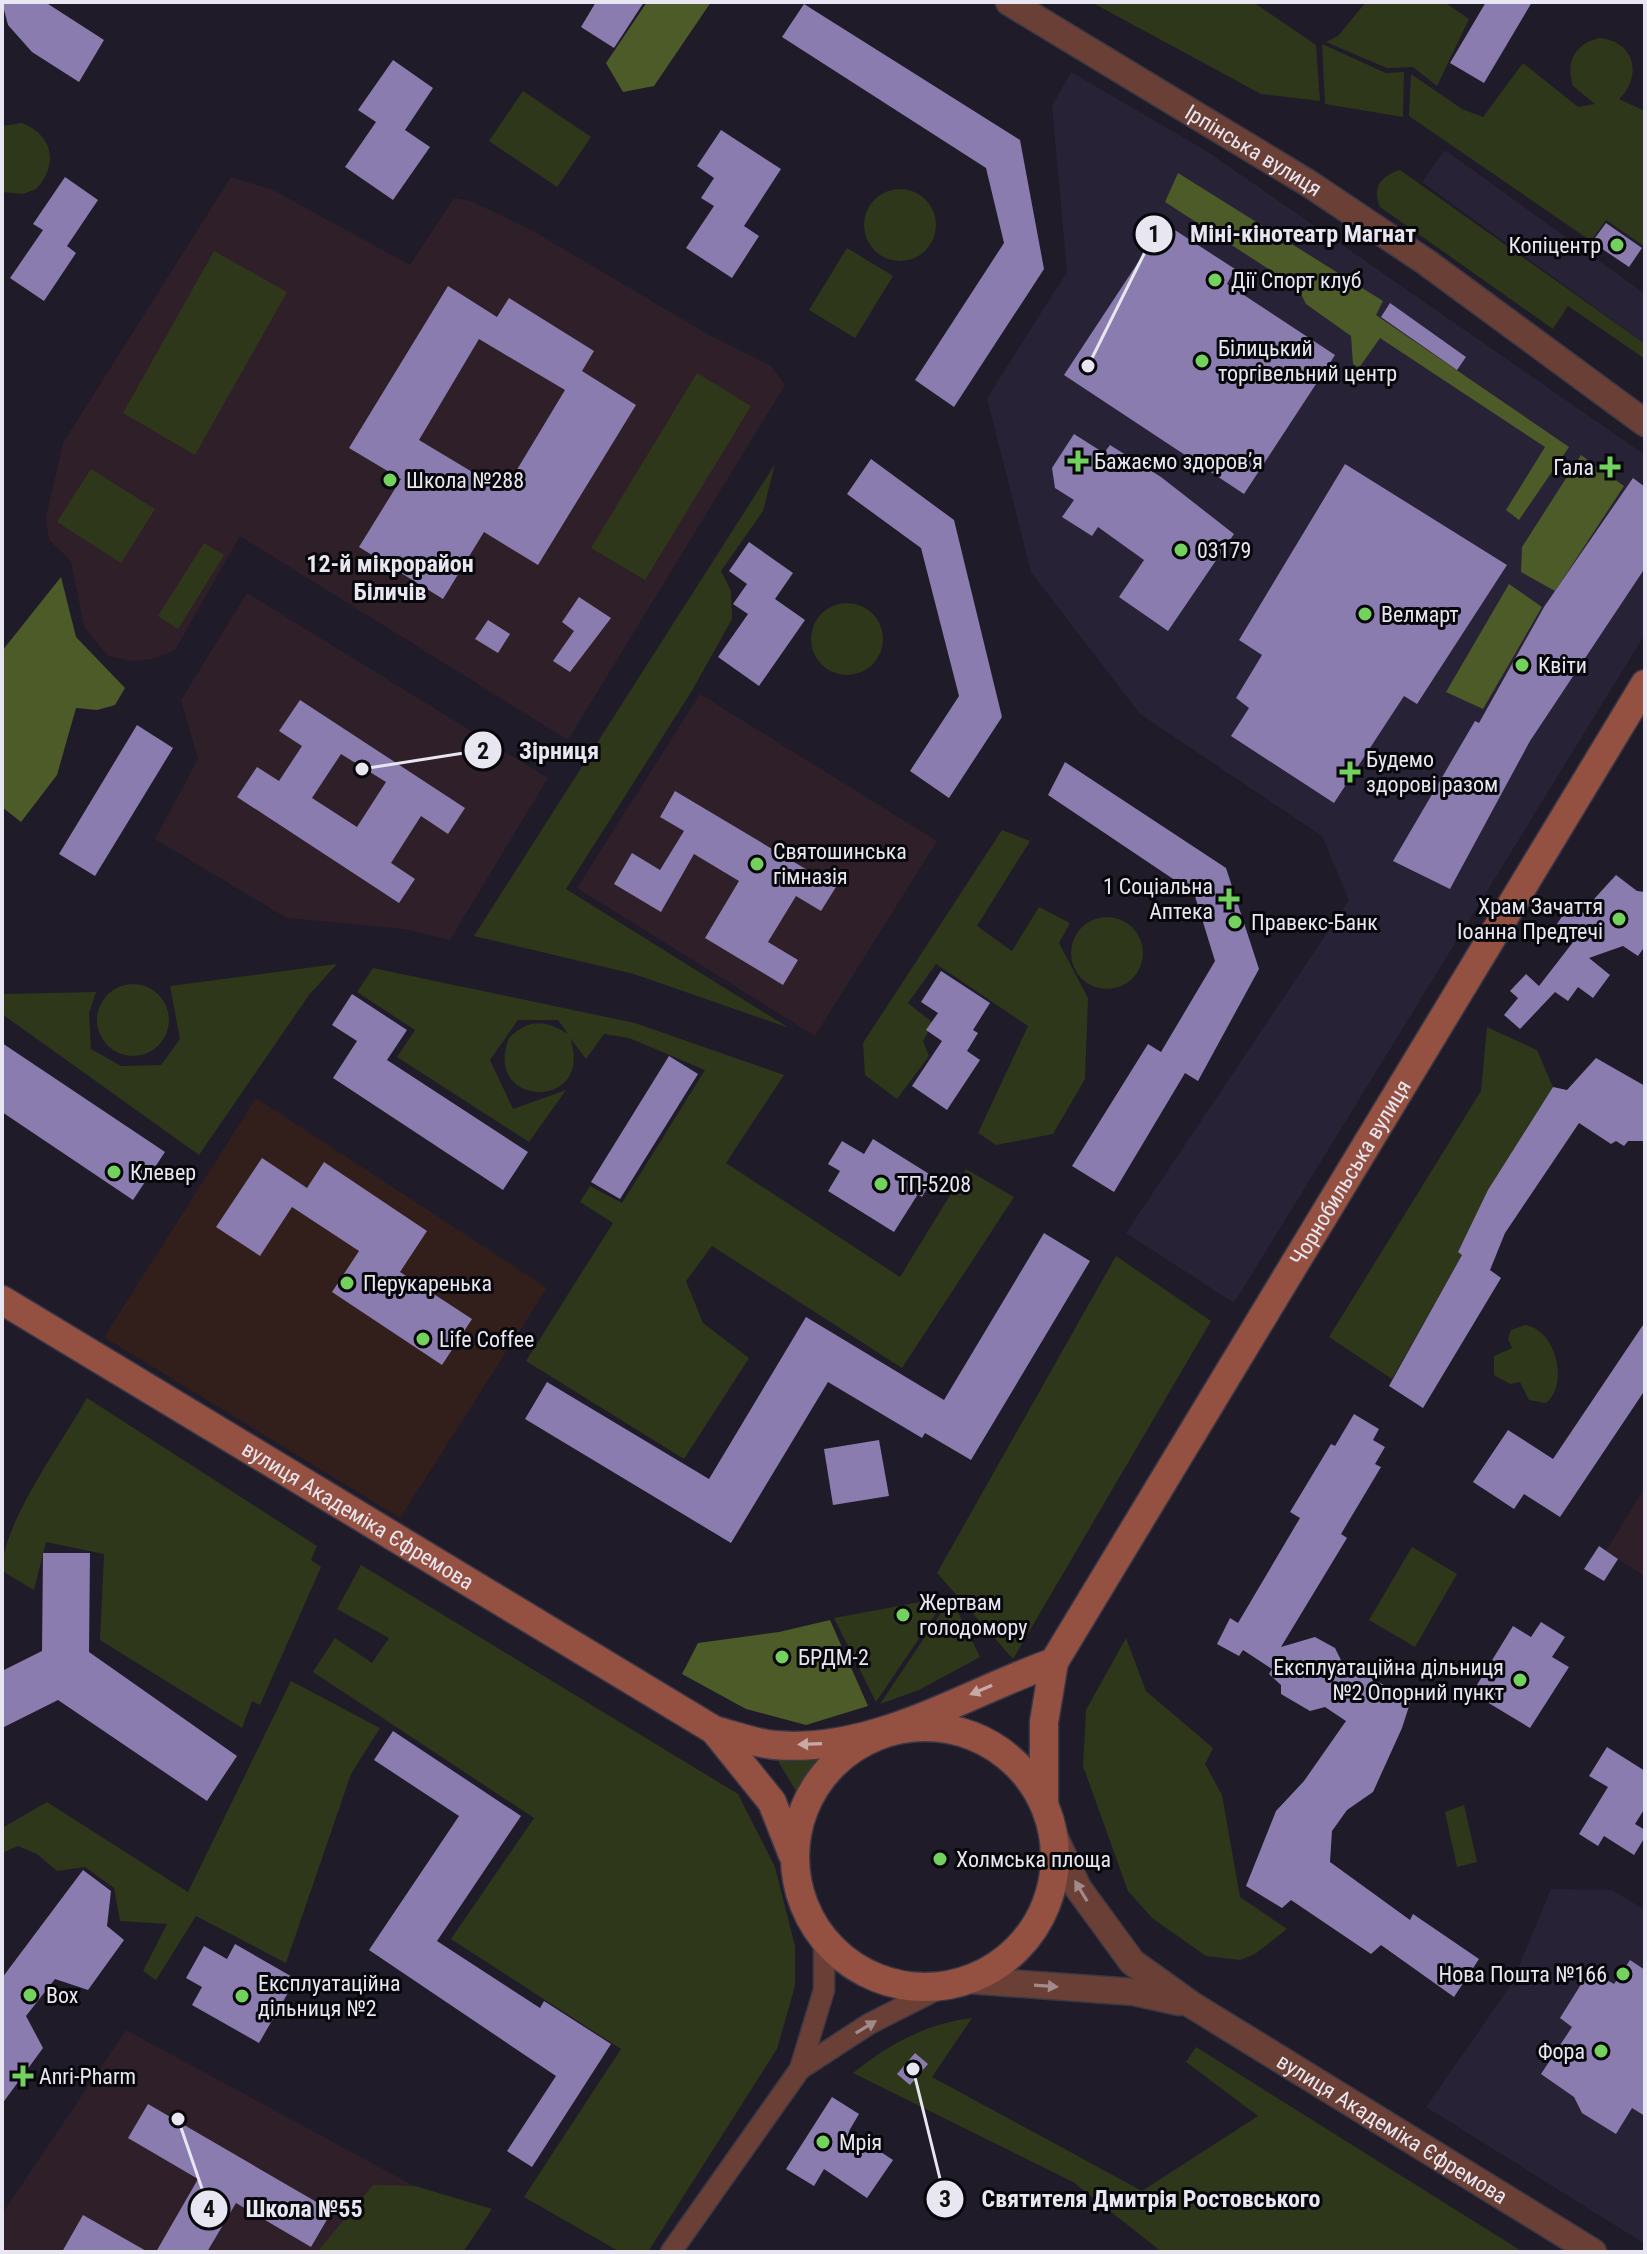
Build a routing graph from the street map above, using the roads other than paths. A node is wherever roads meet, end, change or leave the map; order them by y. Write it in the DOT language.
graph roads {
  1 [pos="1009,2"];
  2 [pos="1645,423"];
  3 [pos="1645,684"];
  4 [pos="2,1300"];
  5 [pos="1054,1662"];
  6 [pos="714,1730"];
  7 [pos="887,1731"];
  8 [pos="1044,1803"];
  9 [pos="1054,1836"];
  10 [pos="794,1857"];
  11 [pos="824,1941"];
  12 [pos="956,1983"];
  13 [pos="1192,2005"];
  14 [pos="800,2069"];
  15 [pos="671,2252"];
  16 [pos="1593,2252"];
  1 -- 2 [label="street, Ірпінська вулиця"];
  3 -- 5 [label="main road, Чорнобильська вулиця"];
  4 -- 6 [label="main road, вулиця Академіка Єфремова"];
  5 -- 7 [label="main road, one-way"];
  5 -- 8 [label="main road, Чорнобильська вулиця"];
  7 -- 6 [label="main road, вулиця Академіка Єфремова, one-way"];
  6 -- 10 [label="main road, вулиця Академіка Єфремова"];
  7 -- 8 [label="main road"];
  7 -- 10 [label="main road"];
  8 -- 9 [label="main road"];
  9 -- 12 [label="main road"];
  13 -- 9 [label="street, вулиця Академіка Єфремова, one-way"];
  10 -- 11 [label="main road"];
  11 -- 12 [label="main road"];
  11 -- 14 [label="street"];
  12 -- 13 [label="street, вулиця Академіка Єфремова, one-way"];
  14 -- 12 [label="street, one-way"];
  13 -- 16 [label="street, вулиця Академіка Єфремова"];
  14 -- 15 [label="street"];
}
